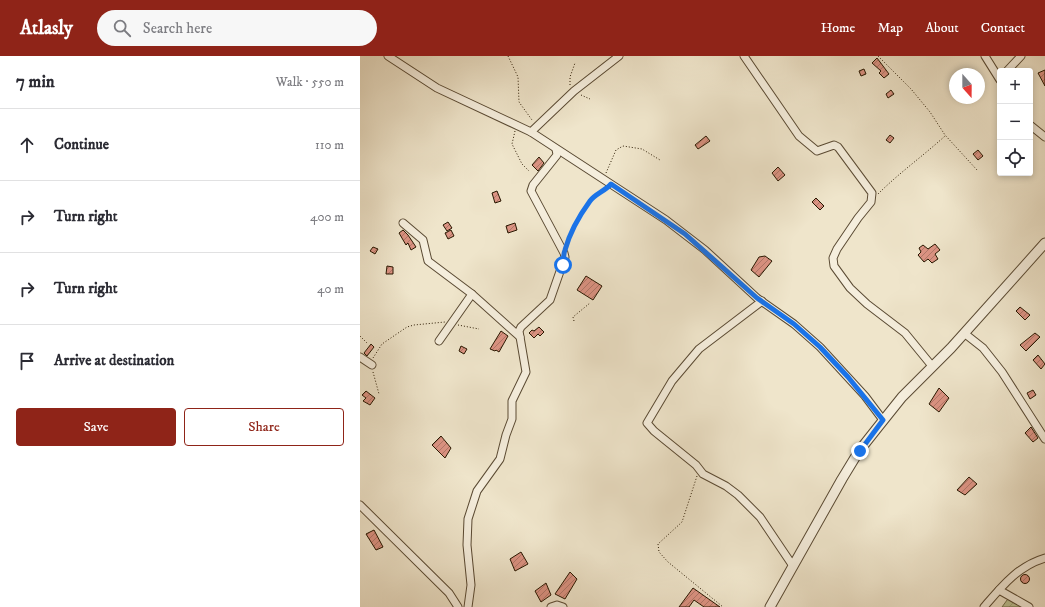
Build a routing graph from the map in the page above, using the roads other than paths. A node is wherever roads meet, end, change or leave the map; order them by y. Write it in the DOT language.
graph roads {
  1 [pos="388,56"];
  2 [pos="619,56"];
  3 [pos="744,56"];
  4 [pos="985,56"];
  5 [pos="1021,56"];
  6 [pos="1010,68"];
  7 [pos="997,74"];
  8 [pos="1033,127"];
  9 [pos="531,132"];
  10 [pos="1045,137"];
  11 [pos="556,149"];
  12 [pos="403,224"];
  13 [pos="1045,243"];
  14 [pos="472,294"];
  15 [pos="762,301"];
  16 [pos="964,333"];
  17 [pos="522,339"];
  18 [pos="439,341"];
  19 [pos="360,357"];
  20 [pos="372,365"];
  21 [pos="932,366"];
  22 [pos="883,420"];
  23 [pos="1045,439"];
  24 [pos="360,505"];
  25 [pos="1045,558"];
  26 [pos="793,566"];
  27 [pos="999,590"];
  28 [pos="458,607"];
  29 [pos="468,607"];
  30 [pos="551,607"];
  31 [pos="562,607"];
  32 [pos="770,607"];
  33 [pos="984,607"];
  34 [pos="1029,607"];
  1 -- 9 [label="street"];
  2 -- 9 [label="street"];
  3 -- 21 [label="street"];
  4 -- 7 [label="street"];
  5 -- 6 [label="street"];
  8 -- 10 [label="street"];
  9 -- 11 [label="street"];
  11 -- 15 [label="street"];
  11 -- 17 [label="street"];
  12 -- 14 [label="street"];
  13 -- 16 [label="street"];
  14 -- 17 [label="street"];
  14 -- 18 [label="street"];
  15 -- 22 [label="street"];
  15 -- 26 [label="street"];
  16 -- 21 [label="street"];
  16 -- 23 [label="street"];
  17 -- 29 [label="street"];
  19 -- 20 [label="street"];
  21 -- 22 [label="street"];
  22 -- 26 [label="street"];
  24 -- 28 [label="street"];
  25 -- 27 [label="street"];
  26 -- 32 [label="street"];
  27 -- 33 [label="street"];
  27 -- 34 [label="street"];
  30 -- 31 [label="street"];
}
